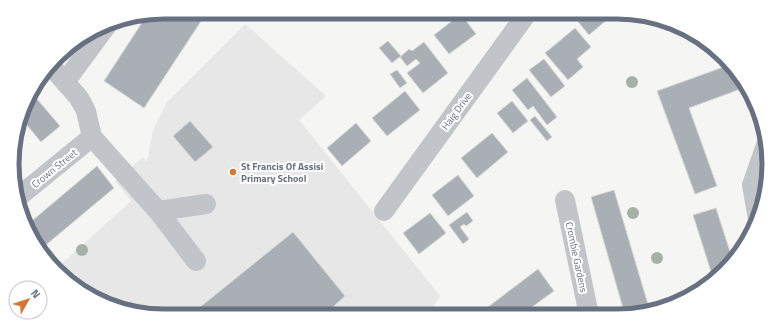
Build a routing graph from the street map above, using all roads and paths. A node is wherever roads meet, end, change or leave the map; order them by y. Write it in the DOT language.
graph roads {
  1 [pos="523,19"];
  2 [pos="99,34"];
  3 [pos="54,70"];
  4 [pos="64,82"];
  5 [pos="92,137"];
  6 [pos="762,156"];
  7 [pos="22,194"];
  8 [pos="565,200"];
  9 [pos="206,204"];
  10 [pos="756,206"];
  11 [pos="158,211"];
  12 [pos="384,211"];
  13 [pos="196,260"];
  14 [pos="588,309"];
  1 -- 12 [label="street, Haig Drive"];
  2 -- 4 [label="street"];
  3 -- 4 [label="street"];
  4 -- 5 [label="street"];
  5 -- 7 [label="street, Crown Street"];
  5 -- 11 [label="street"];
  6 -- 10 [label="street"];
  8 -- 14 [label="street, Crombie Gardens"];
  9 -- 11 [label="street"];
  11 -- 13 [label="street"];
}
